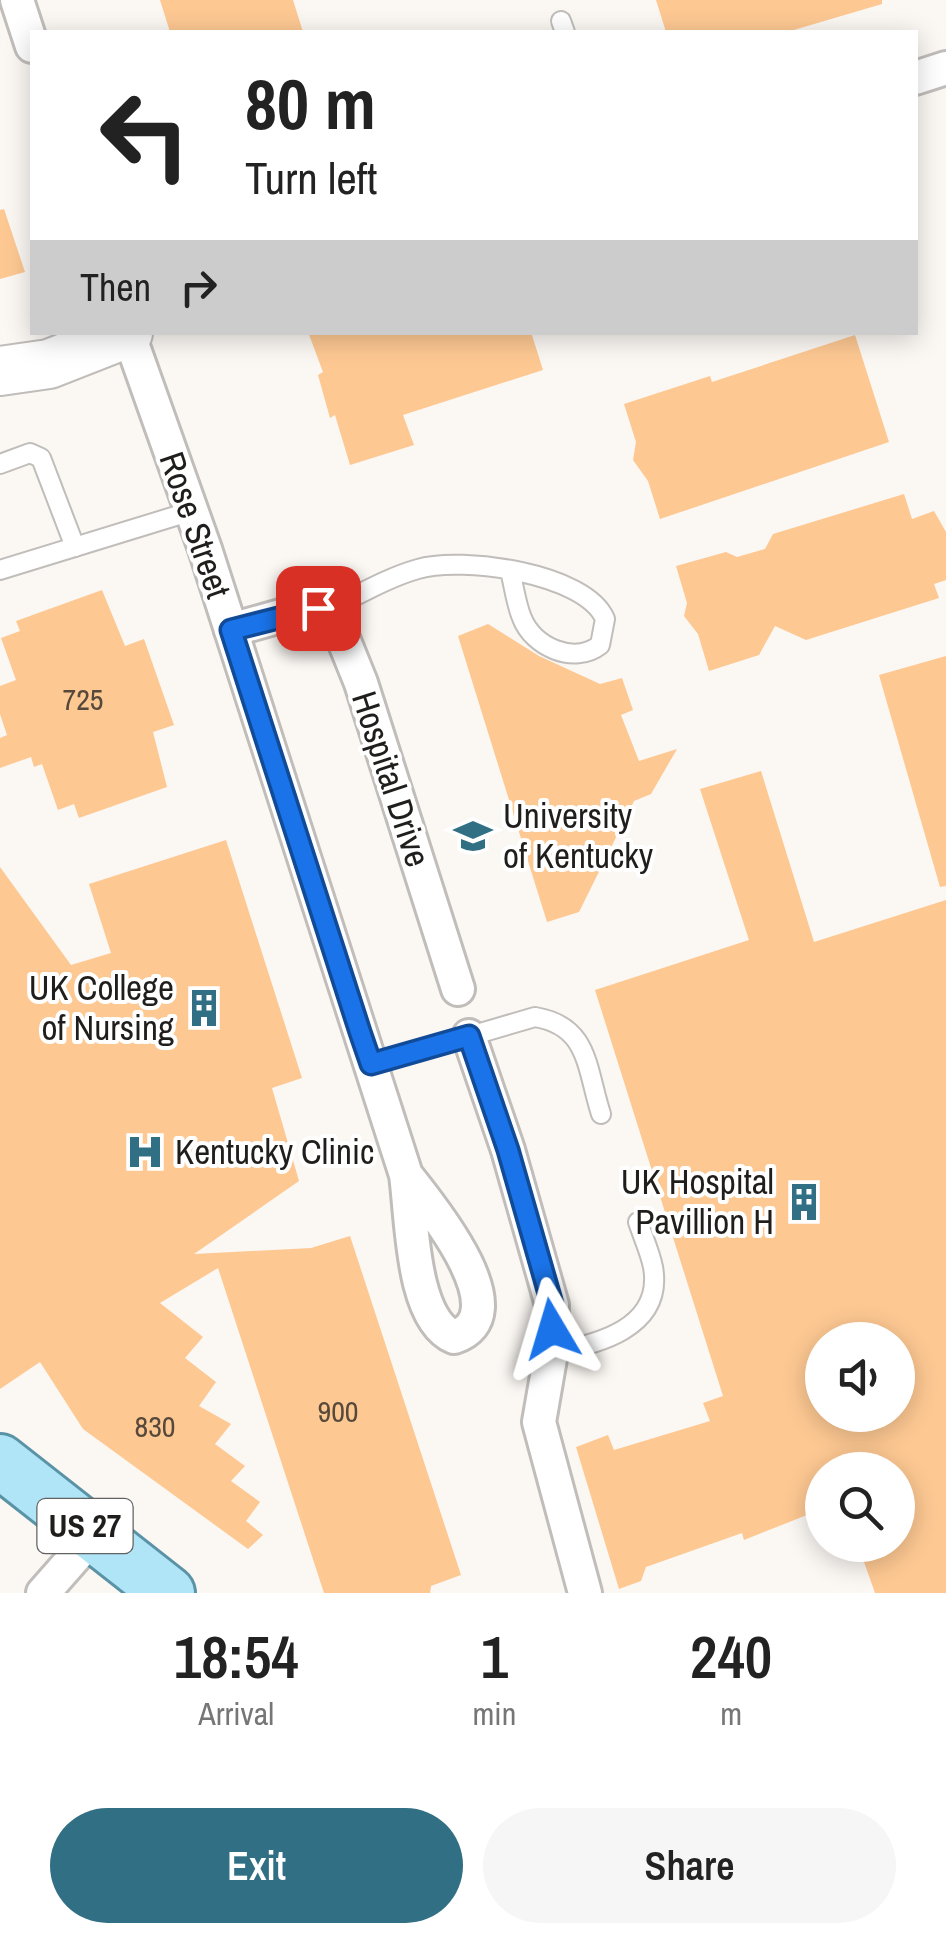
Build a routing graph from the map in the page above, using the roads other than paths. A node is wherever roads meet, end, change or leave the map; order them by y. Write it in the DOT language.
graph roads {
  1 [pos="17,0"];
  2 [pos="30,40"];
  3 [pos="946,68"];
  4 [pos="918,77"];
  5 [pos="123,335"];
  6 [pos="129,335"];
  7 [pos="0,370"];
  8 [pos="0,464"];
  9 [pos="192,511"];
  10 [pos="75,546"];
  11 [pos="0,570"];
  12 [pos="510,572"];
  13 [pos="325,611"];
  14 [pos="231,630"];
  15 [pos="458,989"];
  16 [pos="469,1036"];
  17 [pos="371,1064"];
  18 [pos="601,1114"];
  19 [pos="406,1175"];
  20 [pos="638,1222"];
  21 [pos="551,1353"];
  22 [pos="0,1460"];
  23 [pos="95,1534"];
  24 [pos="155,1589"];
  25 [pos="44,1593"];
  26 [pos="585,1593"];
  1 -- 2 [label="street"];
  3 -- 4 [label="street"];
  5 -- 7 [label="street"];
  6 -- 9 [label="street, Rose Street"];
  8 -- 10 [label="lane"];
  9 -- 10 [label="lane"];
  9 -- 14 [label="street, Rose Street"];
  10 -- 11 [label="lane"];
  12 -- 12 [label="lane"];
  12 -- 13 [label="lane"];
  13 -- 14 [label="street"];
  13 -- 15 [label="street, Hospital Drive"];
  14 -- 17 [label="street, Rose Street"];
  16 -- 17 [label="lane"];
  16 -- 18 [label="lane"];
  16 -- 21 [label="street"];
  17 -- 19 [label="street, Rose Street"];
  20 -- 21 [label="lane"];
  21 -- 26 [label="street"];
  22 -- 23 [label="main road, US 27"];
  23 -- 24 [label="main road, US 27"];
  23 -- 25 [label="street"];
}
